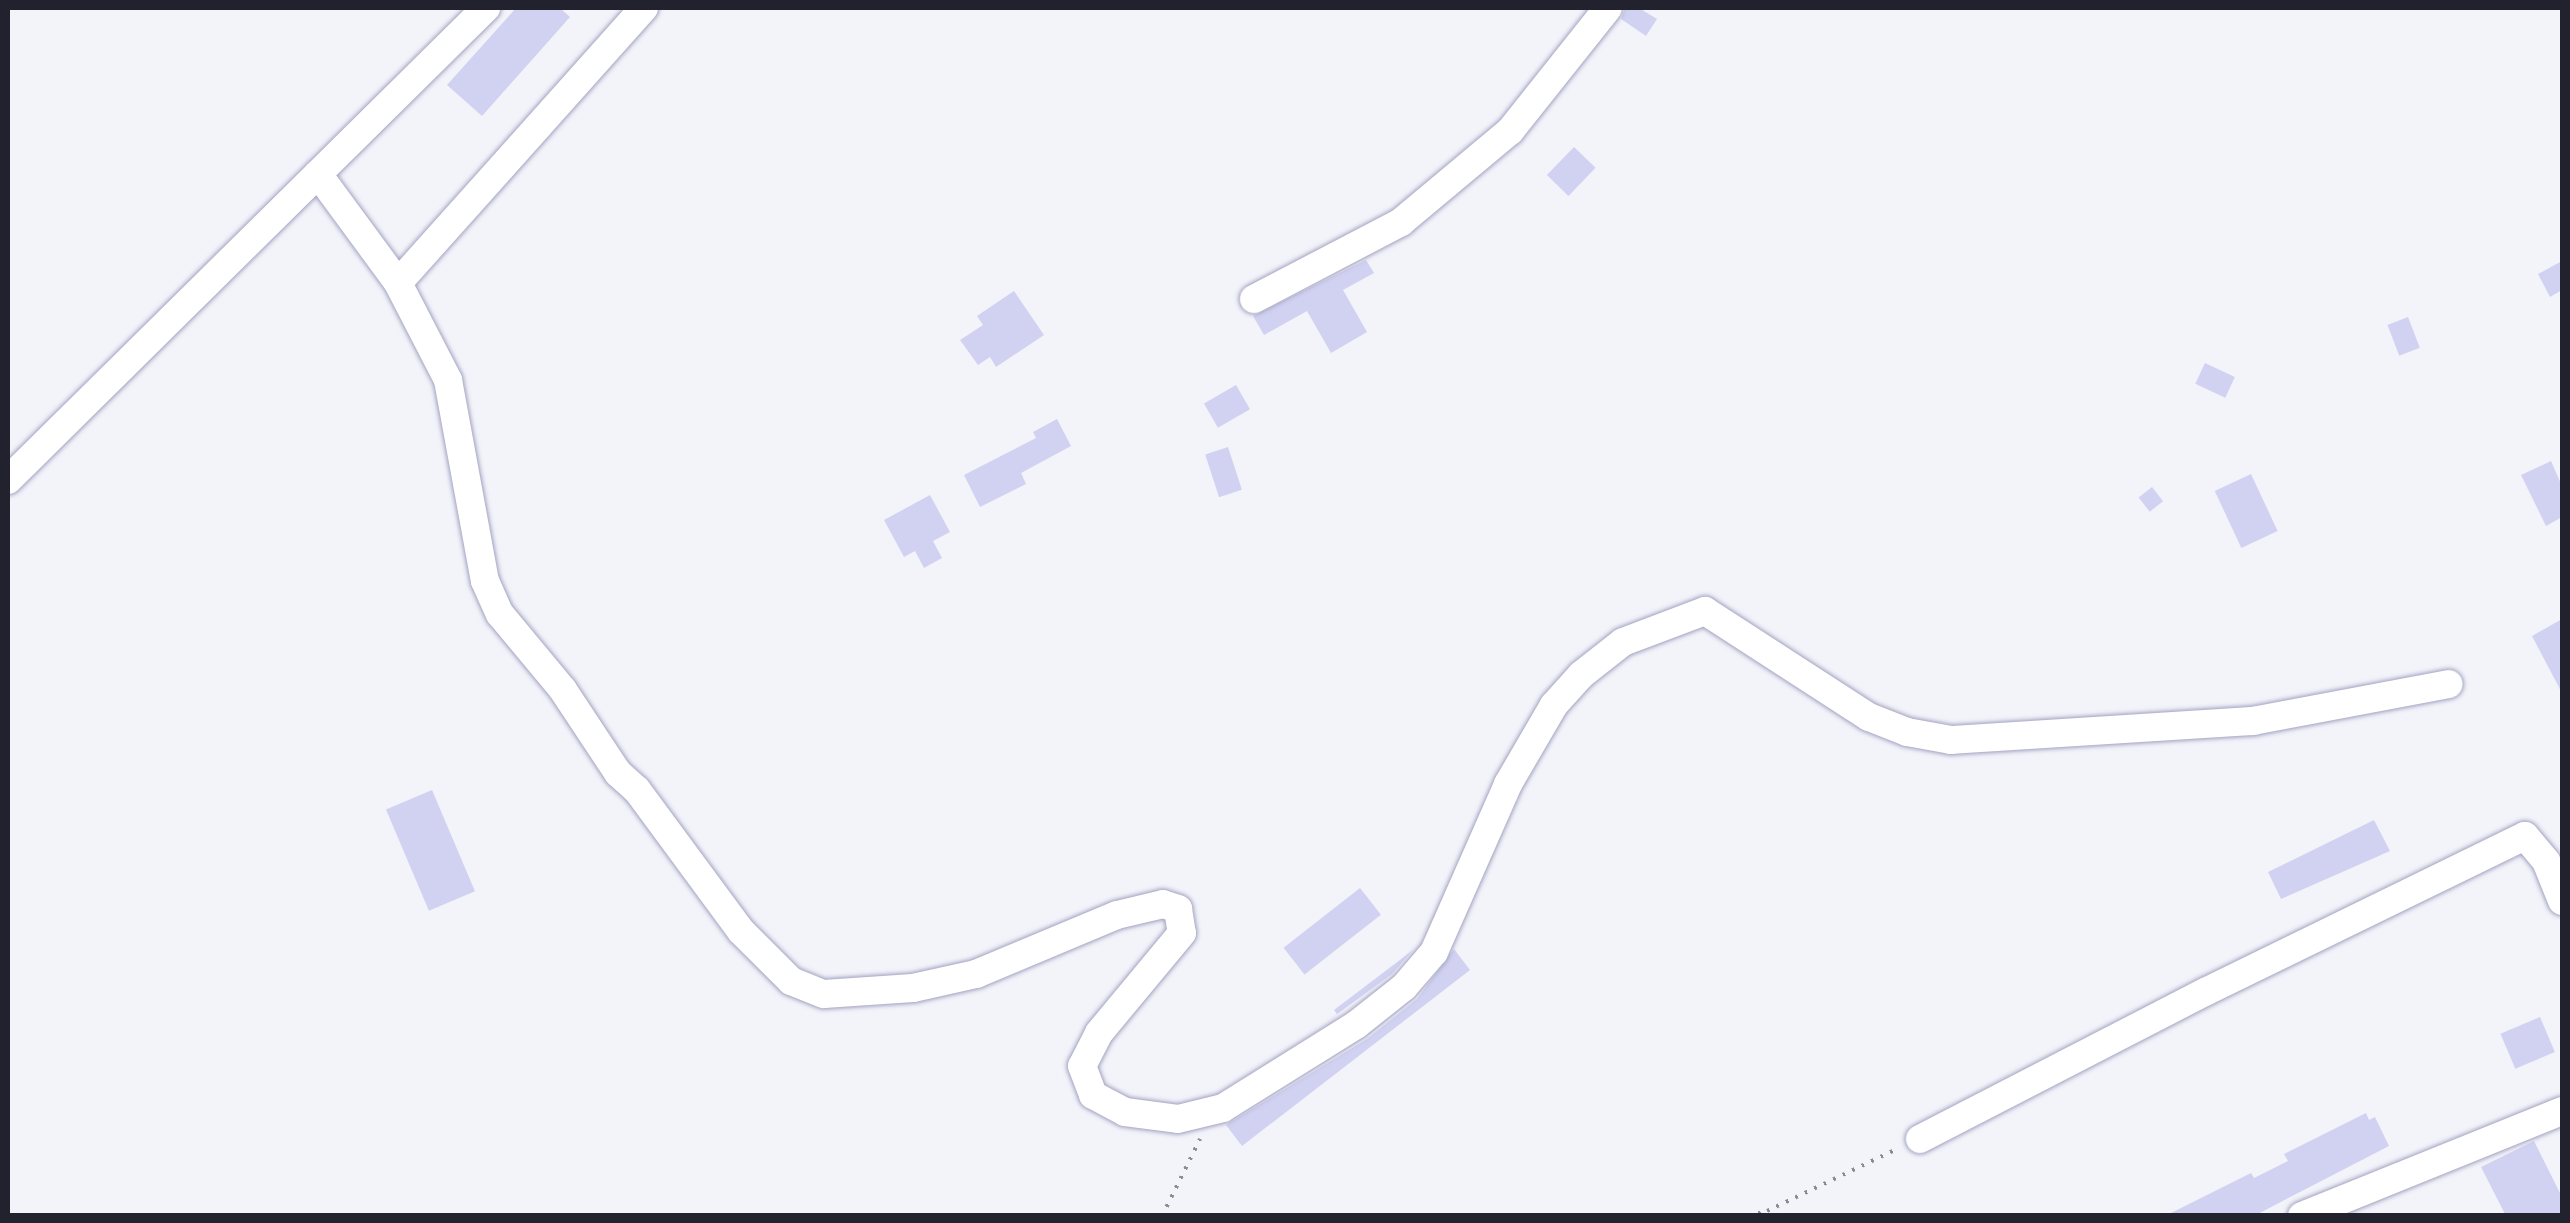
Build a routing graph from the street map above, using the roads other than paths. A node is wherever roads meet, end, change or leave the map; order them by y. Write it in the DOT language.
graph roads {
  1 [pos="486,8"];
  2 [pos="644,8"];
  3 [pos="1608,8"];
  4 [pos="318,174"];
  5 [pos="398,283"];
  6 [pos="1254,299"];
  7 [pos="8,480"];
  8 [pos="2450,684"];
  9 [pos="2562,901"];
  10 [pos="2562,1111"];
  11 [pos="1920,1140"];
  12 [pos="2302,1216"];
  1 -- 4 [label="street"];
  2 -- 5 [label="street"];
  3 -- 6 [label="street"];
  4 -- 5 [label="street"];
  4 -- 7 [label="street"];
  5 -- 8 [label="street"];
  9 -- 11 [label="street"];
  10 -- 12 [label="street"];
}
